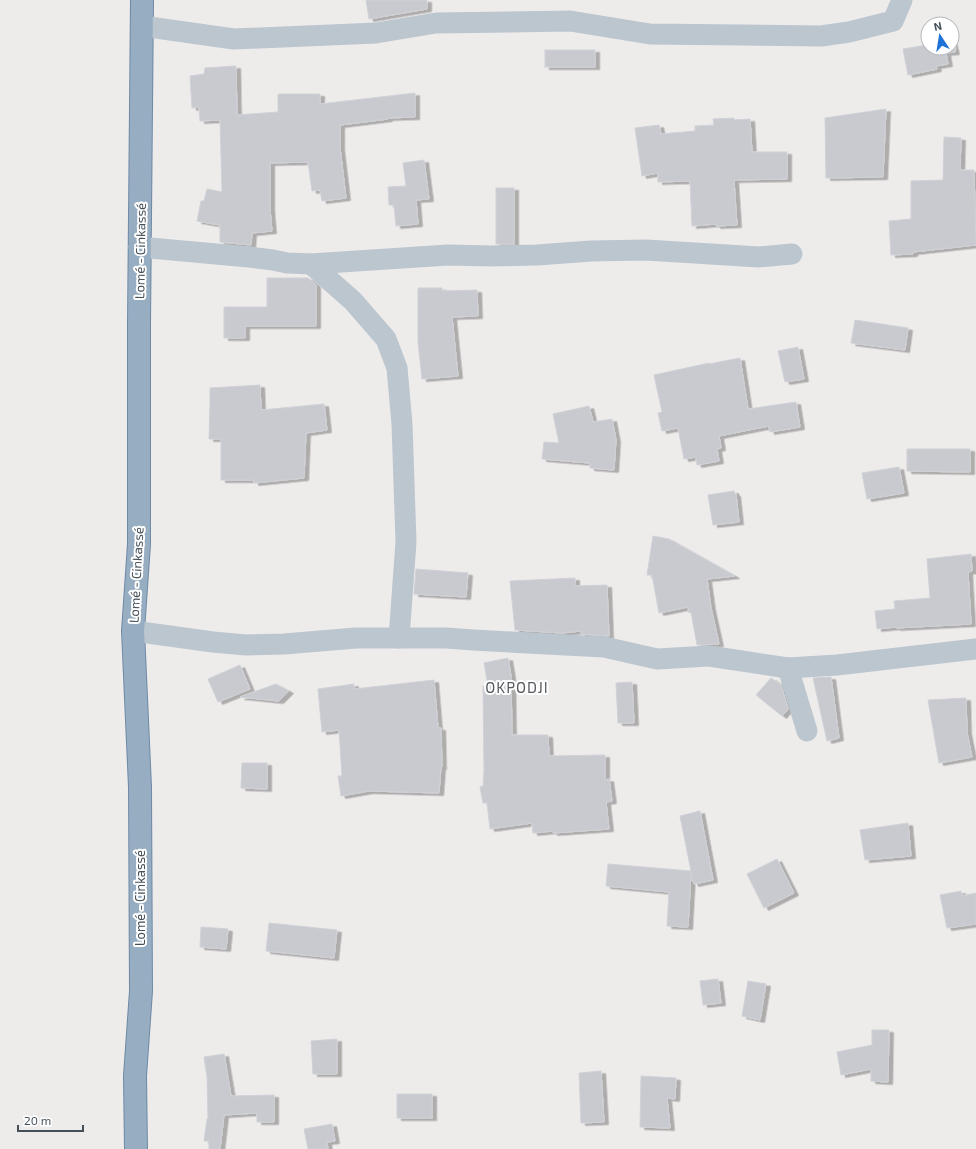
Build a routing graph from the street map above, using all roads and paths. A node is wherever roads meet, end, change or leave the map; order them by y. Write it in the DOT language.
graph roads {
  1 [pos="142,0"];
  2 [pos="902,0"];
  3 [pos="142,26"];
  4 [pos="139,247"];
  5 [pos="792,254"];
  6 [pos="311,264"];
  7 [pos="133,631"];
  8 [pos="399,638"];
  9 [pos="976,649"];
  10 [pos="788,668"];
  11 [pos="806,731"];
  12 [pos="136,1149"];
  1 -- 3 [label="highway, Lomé - Cinkassé"];
  2 -- 3 [label="street"];
  3 -- 4 [label="highway, Lomé - Cinkassé"];
  4 -- 6 [label="street"];
  4 -- 7 [label="highway, Lomé - Cinkassé"];
  5 -- 6 [label="street"];
  6 -- 8 [label="street"];
  7 -- 8 [label="street"];
  7 -- 12 [label="highway, Lomé - Cinkassé"];
  8 -- 10 [label="street"];
  9 -- 10 [label="street"];
  10 -- 11 [label="street"];
}
